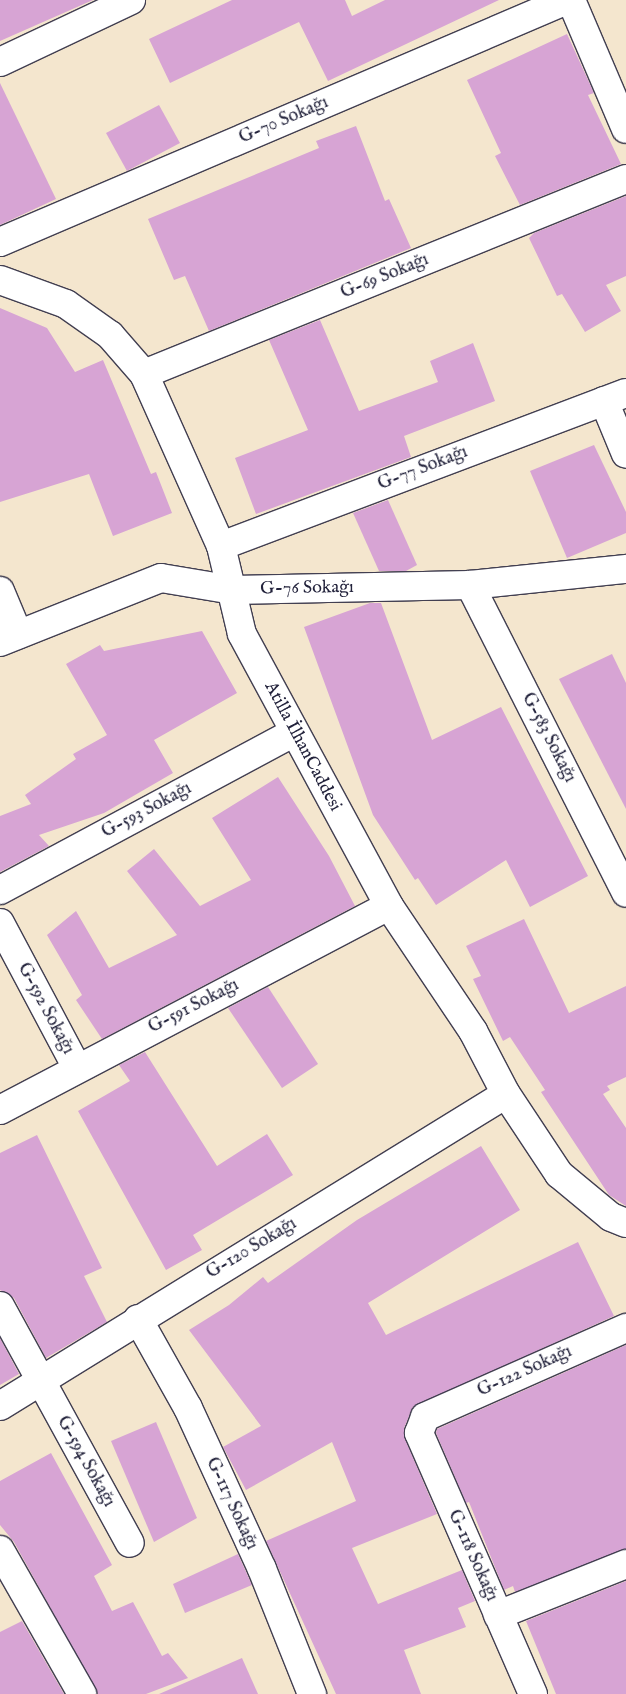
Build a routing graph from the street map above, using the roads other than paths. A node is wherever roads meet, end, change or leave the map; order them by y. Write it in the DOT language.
graph roads {
  1 [pos="131,0"];
  2 [pos="569,0"];
  3 [pos="0,62"];
  4 [pos="626,129"];
  5 [pos="626,179"];
  6 [pos="0,242"];
  7 [pos="0,280"];
  8 [pos="144,374"];
  9 [pos="615,397"];
  10 [pos="626,454"];
  11 [pos="221,546"];
  12 [pos="626,569"];
  13 [pos="470,585"];
  14 [pos="233,590"];
  15 [pos="0,591"];
  16 [pos="9,638"];
  17 [pos="293,732"];
  18 [pos="0,890"];
  19 [pos="626,893"];
  20 [pos="389,906"];
  21 [pos="0,923"];
  22 [pos="77,1068"];
  23 [pos="506,1094"];
  24 [pos="0,1110"];
  25 [pos="626,1223"];
  26 [pos="0,1306"];
  27 [pos="138,1319"];
  28 [pos="626,1328"];
  29 [pos="40,1382"];
  30 [pos="0,1406"];
  31 [pos="425,1417"];
  32 [pos="130,1543"];
  33 [pos="0,1550"];
  34 [pos="626,1564"];
  35 [pos="498,1615"];
  36 [pos="82,1694"];
  37 [pos="312,1694"];
  38 [pos="533,1694"];
  1 -- 3 [label="street"];
  2 -- 4 [label="street"];
  2 -- 6 [label="street, G-70 Sokağı"];
  5 -- 8 [label="street, G-69 Sokağı"];
  7 -- 8 [label="street, Atilla İlhanCaddesi"];
  8 -- 11 [label="street, Atilla İlhanCaddesi"];
  9 -- 10 [label="street"];
  9 -- 11 [label="street, G-77 Sokağı"];
  11 -- 14 [label="street, Atilla İlhanCaddesi"];
  12 -- 13 [label="street, G-76 Sokağı"];
  13 -- 14 [label="street, G-76 Sokağı"];
  13 -- 19 [label="street, G-583 Sokağı"];
  14 -- 16 [label="street, G-76 Sokağı"];
  14 -- 17 [label="street, Atilla İlhanCaddesi"];
  15 -- 16 [label="street"];
  17 -- 18 [label="street, G-593 Sokağı"];
  17 -- 20 [label="street, Atilla İlhanCaddesi"];
  20 -- 22 [label="street, G-591 Sokağı"];
  20 -- 23 [label="street, Atilla İlhanCaddesi"];
  21 -- 22 [label="street, G-592 Sokağı"];
  22 -- 24 [label="street, G-591 Sokağı"];
  23 -- 25 [label="street, Atilla İlhanCaddesi"];
  23 -- 27 [label="street, G-120 Sokağı"];
  26 -- 29 [label="street"];
  27 -- 29 [label="street, G-120 Sokağı"];
  27 -- 37 [label="street, G-117 Sokağı"];
  28 -- 31 [label="street, G-122 Sokağı"];
  29 -- 30 [label="street, G-120 Sokağı"];
  29 -- 32 [label="street, G-594 Sokağı"];
  31 -- 35 [label="street, G-118 Sokağı"];
  33 -- 36 [label="street"];
  34 -- 35 [label="street"];
  35 -- 38 [label="street, G-118 Sokağı"];
}
